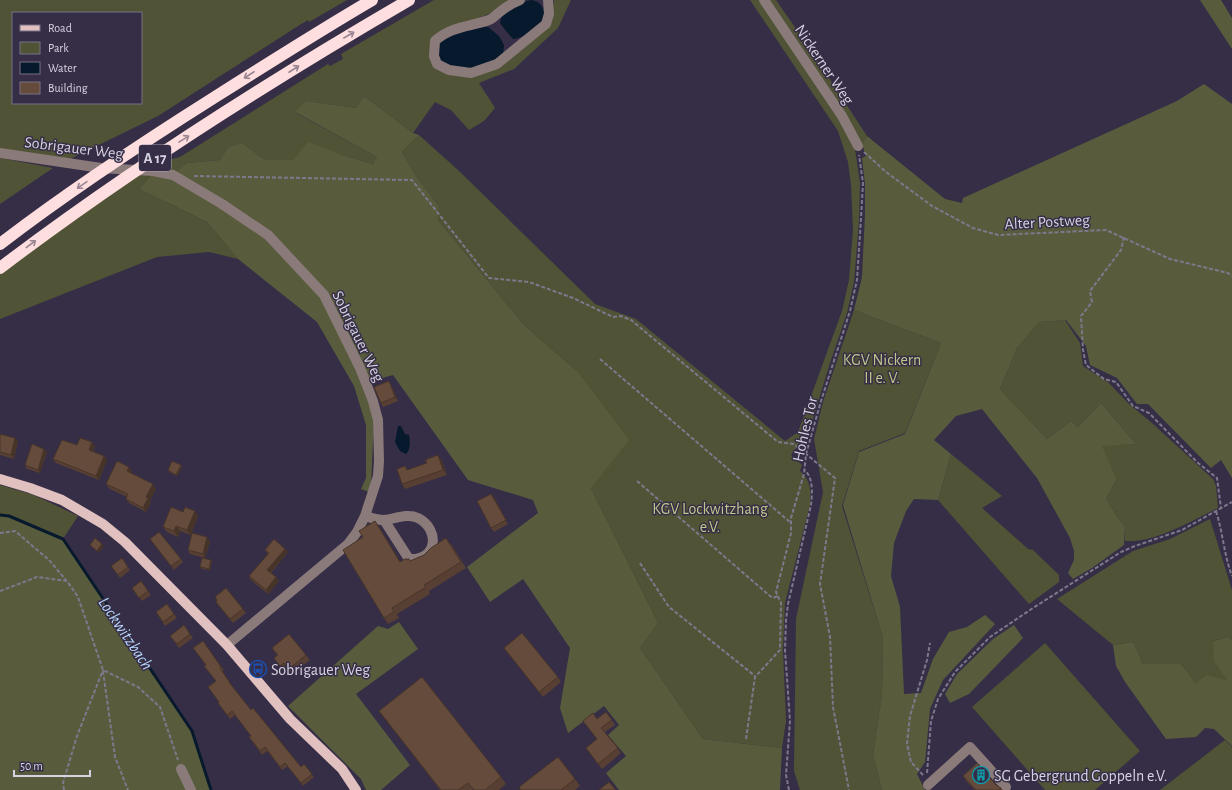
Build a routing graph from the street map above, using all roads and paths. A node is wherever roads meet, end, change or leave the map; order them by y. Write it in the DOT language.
graph roads {
  1 [pos="372,0"];
  2 [pos="409,0"];
  3 [pos="520,0"];
  4 [pos="548,0"];
  5 [pos="764,0"];
  6 [pos="858,146"];
  7 [pos="0,153"];
  8 [pos="173,176"];
  9 [pos="1124,237"];
  10 [pos="0,244"];
  11 [pos="0,268"];
  12 [pos="1232,276"];
  13 [pos="600,359"];
  14 [pos="806,454"];
  15 [pos="804,470"];
  16 [pos="0,480"];
  17 [pos="636,481"];
  18 [pos="1232,502"];
  19 [pos="1221,509"];
  20 [pos="1216,511"];
  21 [pos="365,516"];
  22 [pos="384,520"];
  23 [pos="791,523"];
  24 [pos="0,533"];
  25 [pos="640,563"];
  26 [pos="1232,576"];
  27 [pos="67,581"];
  28 [pos="0,591"];
  29 [pos="778,596"];
  30 [pos="930,643"];
  31 [pos="227,645"];
  32 [pos="780,650"];
  33 [pos="785,650"];
  34 [pos="103,670"];
  35 [pos="755,677"];
  36 [pos="746,739"];
  37 [pos="181,769"];
  38 [pos="929,785"];
  39 [pos="1006,787"];
  40 [pos="64,790"];
  41 [pos="128,790"];
  42 [pos="191,790"];
  43 [pos="356,790"];
  44 [pos="789,790"];
  45 [pos="849,790"];
  1 -- 10 [label="highway, A 17, one-way"];
  11 -- 2 [label="highway, A 17, one-way"];
  3 -- 4 [label="street"];
  5 -- 6 [label="street, Nickerner Weg"];
  6 -- 9 [label="path, Alter Postweg"];
  6 -- 14 [label="path, Hohles Tor"];
  7 -- 8 [label="street, Sobrigauer Weg"];
  8 -- 14 [label="path"];
  8 -- 21 [label="street, Sobrigauer Weg"];
  9 -- 12 [label="path, Alter Postweg"];
  9 -- 19 [label="path"];
  13 -- 23 [label="path"];
  14 -- 15 [label="path, Hohles Tor"];
  14 -- 45 [label="path"];
  15 -- 23 [label="path"];
  15 -- 33 [label="path, Hohles Tor"];
  16 -- 31 [label="main road"];
  17 -- 29 [label="path"];
  18 -- 19 [label="path"];
  19 -- 20 [label="path"];
  20 -- 26 [label="path"];
  20 -- 38 [label="path"];
  21 -- 22 [label="street"];
  21 -- 31 [label="street, Sobrigauer Weg"];
  22 -- 22 [label="street"];
  23 -- 29 [label="path"];
  24 -- 27 [label="path"];
  25 -- 35 [label="path"];
  27 -- 28 [label="path"];
  27 -- 34 [label="path"];
  29 -- 32 [label="path"];
  30 -- 38 [label="path"];
  31 -- 43 [label="main road"];
  32 -- 33 [label="path"];
  32 -- 35 [label="path"];
  33 -- 44 [label="path, Hohles Tor"];
  34 -- 37 [label="path"];
  34 -- 40 [label="path"];
  34 -- 41 [label="path"];
  35 -- 36 [label="path"];
  37 -- 42 [label="street"];
  38 -- 39 [label="street"];
}
